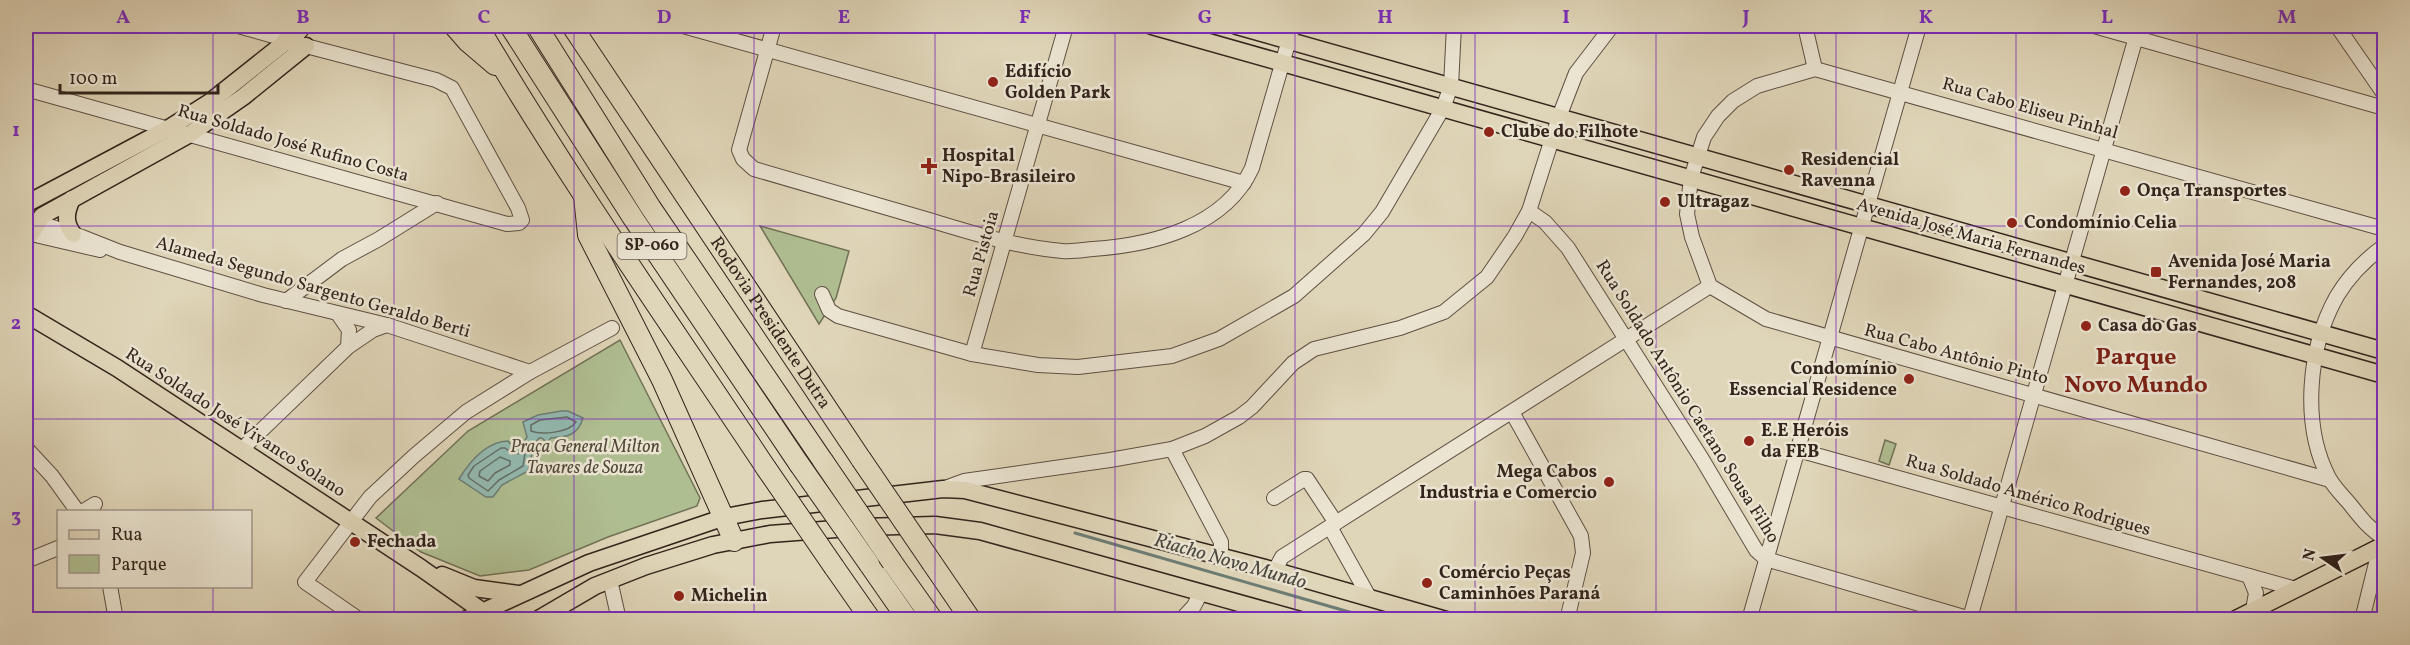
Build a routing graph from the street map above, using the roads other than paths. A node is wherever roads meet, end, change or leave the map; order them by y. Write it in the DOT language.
graph roads {
  1 [pos="238,26"];
  2 [pos="454,26"];
  3 [pos="478,26"];
  4 [pos="510,26"];
  5 [pos="537,26"];
  6 [pos="572,26"];
  7 [pos="683,26"];
  8 [pos="774,26"];
  9 [pos="1066,26"];
  10 [pos="1152,26"];
  11 [pos="1237,26"];
  12 [pos="1612,26"];
  13 [pos="1805,26"];
  14 [pos="1919,26"];
  15 [pos="2094,26"];
  16 [pos="2337,26"];
  17 [pos="1455,27"];
  18 [pos="1291,33"];
  19 [pos="298,37"];
  20 [pos="2136,37"];
  21 [pos="767,50"];
  22 [pos="1282,62"];
  23 [pos="1815,69"];
  24 [pos="508,76"];
  25 [pos="1451,86"];
  26 [pos="26,89"];
  27 [pos="1901,91"];
  28 [pos="2385,94"];
  29 [pos="1443,108"];
  30 [pos="2385,108"];
  31 [pos="1559,117"];
  32 [pos="1037,126"];
  33 [pos="169,128"];
  34 [pos="190,134"];
  35 [pos="1552,139"];
  36 [pos="2104,149"];
  37 [pos="1697,156"];
  38 [pos="1691,178"];
  39 [pos="1244,183"];
  40 [pos="583,192"];
  41 [pos="72,199"];
  42 [pos="437,203"];
  43 [pos="1869,204"];
  44 [pos="1530,211"];
  45 [pos="30,218"];
  46 [pos="1862,227"];
  47 [pos="2385,229"];
  48 [pos="73,234"];
  49 [pos="1005,242"];
  50 [pos="2385,246"];
  51 [pos="120,252"];
  52 [pos="2072,262"];
  53 [pos="2065,284"];
  54 [pos="1710,286"];
  55 [pos="822,294"];
  56 [pos="286,300"];
  57 [pos="26,314"];
  58 [pos="338,314"];
  59 [pos="387,325"];
  60 [pos="612,328"];
  61 [pos="2322,333"];
  62 [pos="1626,339"];
  63 [pos="1830,339"];
  64 [pos="348,347"];
  65 [pos="2385,351"];
  66 [pos="972,354"];
  67 [pos="2316,355"];
  68 [pos="530,372"];
  69 [pos="2385,375"];
  70 [pos="2034,395"];
  71 [pos="1512,412"];
  72 [pos="26,448"];
  73 [pos="1172,449"];
  74 [pos="242,450"];
  75 [pos="1798,450"];
  76 [pos="2330,480"];
  77 [pos="943,489"];
  78 [pos="1274,498"];
  79 [pos="95,504"];
  80 [pos="2002,507"];
  81 [pos="78,510"];
  82 [pos="84,510"];
  83 [pos="725,517"];
  84 [pos="349,522"];
  85 [pos="1333,525"];
  86 [pos="734,541"];
  87 [pos="650,542"];
  88 [pos="2383,543"];
  89 [pos="57,548"];
  90 [pos="1221,556"];
  91 [pos="1766,559"];
  92 [pos="2355,560"];
  93 [pos="26,561"];
  94 [pos="421,568"];
  95 [pos="1275,570"];
  96 [pos="2249,576"];
  97 [pos="555,577"];
  98 [pos="2373,578"];
  99 [pos="610,580"];
  100 [pos="110,588"];
  101 [pos="2296,589"];
  102 [pos="1201,592"];
  103 [pos="519,594"];
  104 [pos="1369,597"];
  105 [pos="559,606"];
  106 [pos="2253,610"];
  107 [pos="482,611"];
  108 [pos="1279,617"];
  109 [pos="1972,619"];
  110 [pos="116,620"];
  111 [pos="360,620"];
  112 [pos="465,620"];
  113 [pos="504,620"];
  114 [pos="537,620"];
  115 [pos="619,620"];
  116 [pos="872,620"];
  117 [pos="908,620"];
  118 [pos="933,620"];
  119 [pos="971,620"];
  120 [pos="1181,620"];
  121 [pos="1300,620"];
  122 [pos="1446,620"];
  123 [pos="1567,620"];
  124 [pos="1749,620"];
  125 [pos="2234,620"];
  126 [pos="2362,620"];
  1 -- 19 [label="street"];
  2 -- 24 [label="highway"];
  3 -- 24 [label="highway, SP-060"];
  4 -- 117 [label="highway, SP-060, bridge"];
  5 -- 118 [label="highway, Rodovia Presidente Dutra / SP-060, bridge"];
  6 -- 119 [label="highway, Rodovia Presidente Dutra / SP-060, bridge"];
  7 -- 21 [label="street"];
  8 -- 21 [label="street"];
  9 -- 32 [label="street, Rua Pistoia"];
  10 -- 22 [label="main road, Avenida José Maria Fernandes"];
  11 -- 18 [label="main road, Avenida José Maria Fernandes"];
  12 -- 31 [label="street"];
  13 -- 23 [label="street"];
  14 -- 27 [label="street"];
  15 -- 20 [label="street"];
  16 -- 28 [label="street"];
  17 -- 25 [label="street"];
  18 -- 22 [label="street"];
  18 -- 25 [label="main road, Avenida José Maria Fernandes"];
  19 -- 33 [label="main road"];
  19 -- 34 [label="main road"];
  19 -- 42 [label="street, Rua Soldado José Rufino Costa"];
  20 -- 30 [label="street"];
  20 -- 36 [label="street"];
  21 -- 32 [label="street"];
  21 -- 49 [label="street"];
  22 -- 29 [label="main road, Avenida José Maria Fernandes"];
  22 -- 39 [label="street"];
  23 -- 27 [label="street, Rua Cabo Eliseu Pinhal"];
  23 -- 37 [label="street"];
  24 -- 40 [label="highway, SP-060"];
  25 -- 29 [label="street"];
  25 -- 31 [label="main road, Avenida José Maria Fernandes"];
  26 -- 33 [label="street, Rua Soldado José Rufino Costa"];
  27 -- 36 [label="street, Rua Cabo Eliseu Pinhal"];
  27 -- 43 [label="street"];
  29 -- 35 [label="main road, Avenida José Maria Fernandes"];
  29 -- 66 [label="street"];
  31 -- 35 [label="street"];
  31 -- 37 [label="main road, Avenida José Maria Fernandes"];
  32 -- 39 [label="street"];
  32 -- 49 [label="street, Rua Pistoia"];
  33 -- 34 [label="street, Rua Soldado José Rufino Costa"];
  33 -- 45 [label="main road"];
  34 -- 41 [label="main road"];
  34 -- 42 [label="street, Rua Soldado José Rufino Costa"];
  35 -- 38 [label="main road, Avenida José Maria Fernandes"];
  35 -- 44 [label="street"];
  36 -- 47 [label="street, Rua Cabo Eliseu Pinhal"];
  36 -- 52 [label="street"];
  37 -- 38 [label="street"];
  37 -- 43 [label="main road, Avenida José Maria Fernandes"];
  38 -- 46 [label="main road, Avenida José Maria Fernandes"];
  38 -- 54 [label="street"];
  39 -- 49 [label="street"];
  40 -- 83 [label="highway"];
  40 -- 116 [label="highway, SP-060, bridge"];
  41 -- 45 [label="main road"];
  41 -- 48 [label="main road"];
  42 -- 56 [label="street"];
  43 -- 46 [label="street"];
  43 -- 52 [label="main road, Avenida José Maria Fernandes"];
  44 -- 62 [label="street, Rua Soldado Antônio Caetano Sousa Filho"];
  44 -- 73 [label="street"];
  45 -- 48 [label="street, Alameda Segundo Sargento Geraldo Berti"];
  45 -- 51 [label="street, Alameda Segundo Sargento Geraldo Berti"];
  46 -- 53 [label="main road, Avenida José Maria Fernandes"];
  46 -- 63 [label="street"];
  48 -- 51 [label="street, Alameda Segundo Sargento Geraldo Berti"];
  49 -- 66 [label="street, Rua Pistoia"];
  50 -- 61 [label="street"];
  51 -- 56 [label="street, Alameda Segundo Sargento Geraldo Berti"];
  52 -- 53 [label="street"];
  52 -- 61 [label="main road, Avenida José Maria Fernandes"];
  53 -- 67 [label="main road, Avenida José Maria Fernandes"];
  53 -- 70 [label="street"];
  54 -- 62 [label="street"];
  54 -- 63 [label="street, Rua Cabo Antônio Pinto"];
  55 -- 66 [label="street"];
  56 -- 58 [label="street, Alameda Segundo Sargento Geraldo Berti"];
  57 -- 74 [label="main road, Rua Soldado José Vivanco Solano"];
  58 -- 59 [label="street, Alameda Segundo Sargento Geraldo Berti"];
  58 -- 64 [label="street"];
  59 -- 64 [label="street"];
  59 -- 68 [label="street, Alameda Segundo Sargento Geraldo Berti"];
  60 -- 68 [label="street"];
  61 -- 65 [label="main road, Avenida José Maria Fernandes"];
  61 -- 67 [label="street"];
  62 -- 71 [label="street"];
  62 -- 91 [label="street, Rua Soldado Antônio Caetano Sousa Filho"];
  63 -- 70 [label="street, Rua Cabo Antônio Pinto"];
  63 -- 75 [label="street"];
  64 -- 74 [label="street"];
  67 -- 69 [label="main road, Avenida José Maria Fernandes"];
  67 -- 76 [label="street"];
  68 -- 84 [label="street"];
  70 -- 76 [label="street, Rua Cabo Antônio Pinto"];
  70 -- 80 [label="street"];
  71 -- 85 [label="street"];
  71 -- 123 [label="street"];
  72 -- 81 [label="street"];
  73 -- 77 [label="street"];
  73 -- 90 [label="street"];
  74 -- 84 [label="main road, Rua Soldado José Vivanco Solano"];
  75 -- 80 [label="street, Rua Soldado Américo Rodrigues"];
  75 -- 91 [label="street"];
  76 -- 88 [label="street"];
  77 -- 83 [label="main road"];
  77 -- 90 [label="main road"];
  78 -- 85 [label="street"];
  79 -- 82 [label="street"];
  80 -- 96 [label="street, Rua Soldado Américo Rodrigues"];
  80 -- 109 [label="street"];
  83 -- 86 [label="highway"];
  83 -- 87 [label="main road"];
  84 -- 94 [label="main road, Rua Soldado José Vivanco Solano"];
  84 -- 111 [label="street"];
  85 -- 95 [label="street"];
  85 -- 104 [label="street"];
  86 -- 99 [label="main road"];
  86 -- 102 [label="main road"];
  87 -- 97 [label="main road"];
  87 -- 99 [label="main road"];
  88 -- 92 [label="main road"];
  88 -- 98 [label="street"];
  89 -- 93 [label="street"];
  90 -- 95 [label="main road"];
  91 -- 109 [label="street, Rua Soldado Antônio Caetano Sousa Filho"];
  91 -- 124 [label="street"];
  92 -- 98 [label="street"];
  92 -- 101 [label="main road"];
  94 -- 103 [label="main road, Rua Soldado José Vivanco Solano"];
  94 -- 107 [label="main road, Rua Soldado José Vivanco Solano"];
  95 -- 104 [label="main road"];
  96 -- 101 [label="street, Rua Soldado Américo Rodrigues"];
  96 -- 106 [label="street"];
  97 -- 103 [label="main road"];
  97 -- 105 [label="main road"];
  98 -- 126 [label="street"];
  99 -- 105 [label="main road"];
  99 -- 115 [label="street"];
  100 -- 110 [label="street"];
  101 -- 106 [label="main road"];
  102 -- 108 [label="main road"];
  102 -- 120 [label="street"];
  103 -- 107 [label="main road"];
  104 -- 122 [label="main road"];
  105 -- 114 [label="main road"];
  106 -- 125 [label="main road"];
  107 -- 112 [label="main road"];
  107 -- 113 [label="main road, Rua Soldado José Vivanco Solano"];
  108 -- 121 [label="main road"];
}
